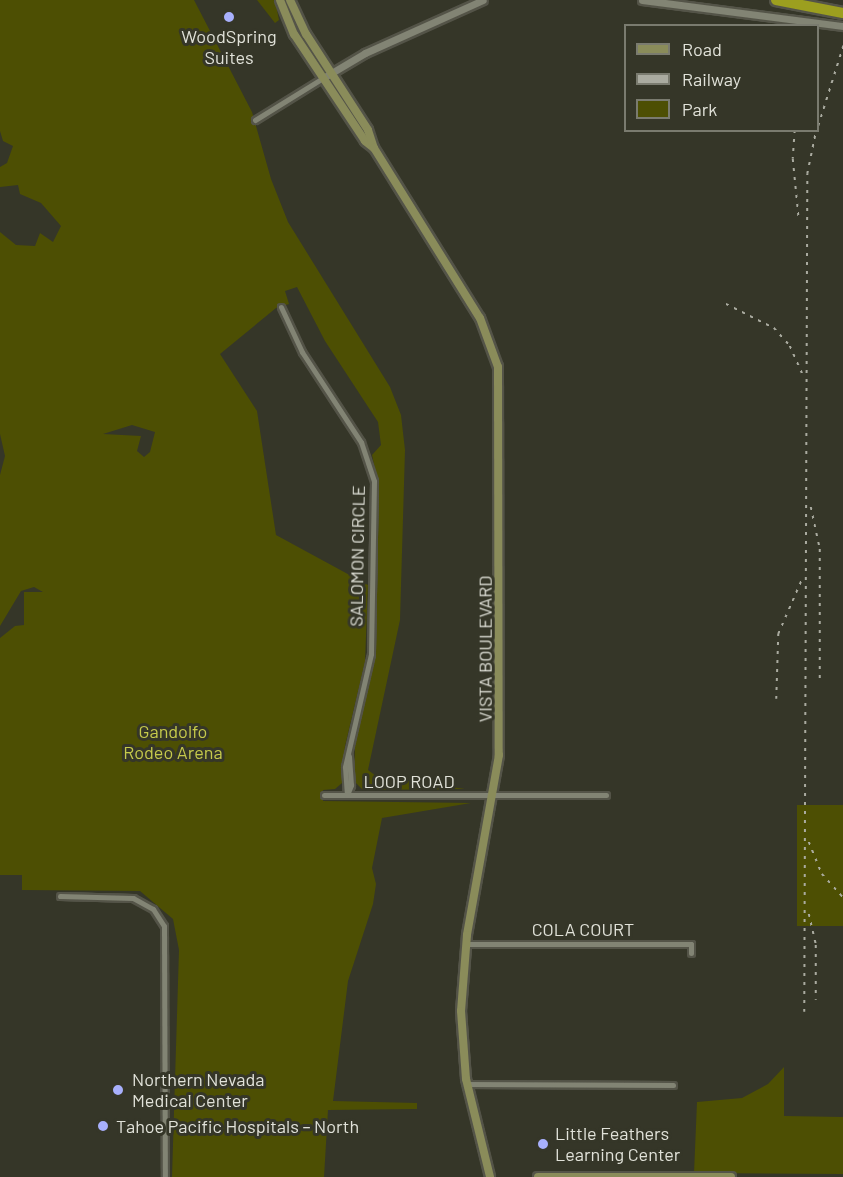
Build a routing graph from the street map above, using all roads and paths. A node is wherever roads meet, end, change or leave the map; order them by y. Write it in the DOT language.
graph roads {
  1 [pos="280,0"];
  2 [pos="290,0"];
  3 [pos="483,0"];
  4 [pos="642,0"];
  5 [pos="776,0"];
  6 [pos="782,0"];
  7 [pos="843,10"];
  8 [pos="843,26"];
  9 [pos="331,73"];
  10 [pos="323,78"];
  11 [pos="255,120"];
  12 [pos="374,148"];
  13 [pos="281,307"];
  14 [pos="324,795"];
  15 [pos="347,795"];
  16 [pos="606,795"];
  17 [pos="493,796"];
  18 [pos="60,896"];
  19 [pos="466,944"];
  20 [pos="691,953"];
  21 [pos="467,1084"];
  22 [pos="673,1085"];
  23 [pos="165,1177"];
  24 [pos="490,1177"];
  25 [pos="538,1177"];
  26 [pos="715,1177"];
  27 [pos="731,1177"];
  1 -- 10 [label="main road, VISTA BOULEVARD"];
  2 -- 9 [label="main road, VISTA BOULEVARD"];
  3 -- 9 [label="street"];
  4 -- 8 [label="street"];
  5 -- 7 [label="highway"];
  6 -- 7 [label="highway"];
  9 -- 10 [label="street"];
  9 -- 12 [label="main road, VISTA BOULEVARD"];
  10 -- 11 [label="street"];
  10 -- 12 [label="main road, VISTA BOULEVARD"];
  12 -- 17 [label="main road, VISTA BOULEVARD"];
  13 -- 15 [label="street, SALOMON CIRCLE"];
  14 -- 15 [label="street, LOOP ROAD"];
  15 -- 17 [label="street, LOOP ROAD"];
  16 -- 17 [label="street, LOOP ROAD"];
  17 -- 19 [label="main road, VISTA BOULEVARD"];
  18 -- 23 [label="street"];
  19 -- 20 [label="street, COLA COURT"];
  19 -- 21 [label="main road, VISTA BOULEVARD"];
  21 -- 22 [label="street"];
  21 -- 24 [label="main road, VISTA BOULEVARD"];
  25 -- 26 [label="main road"];
  26 -- 27 [label="main road"];
}
